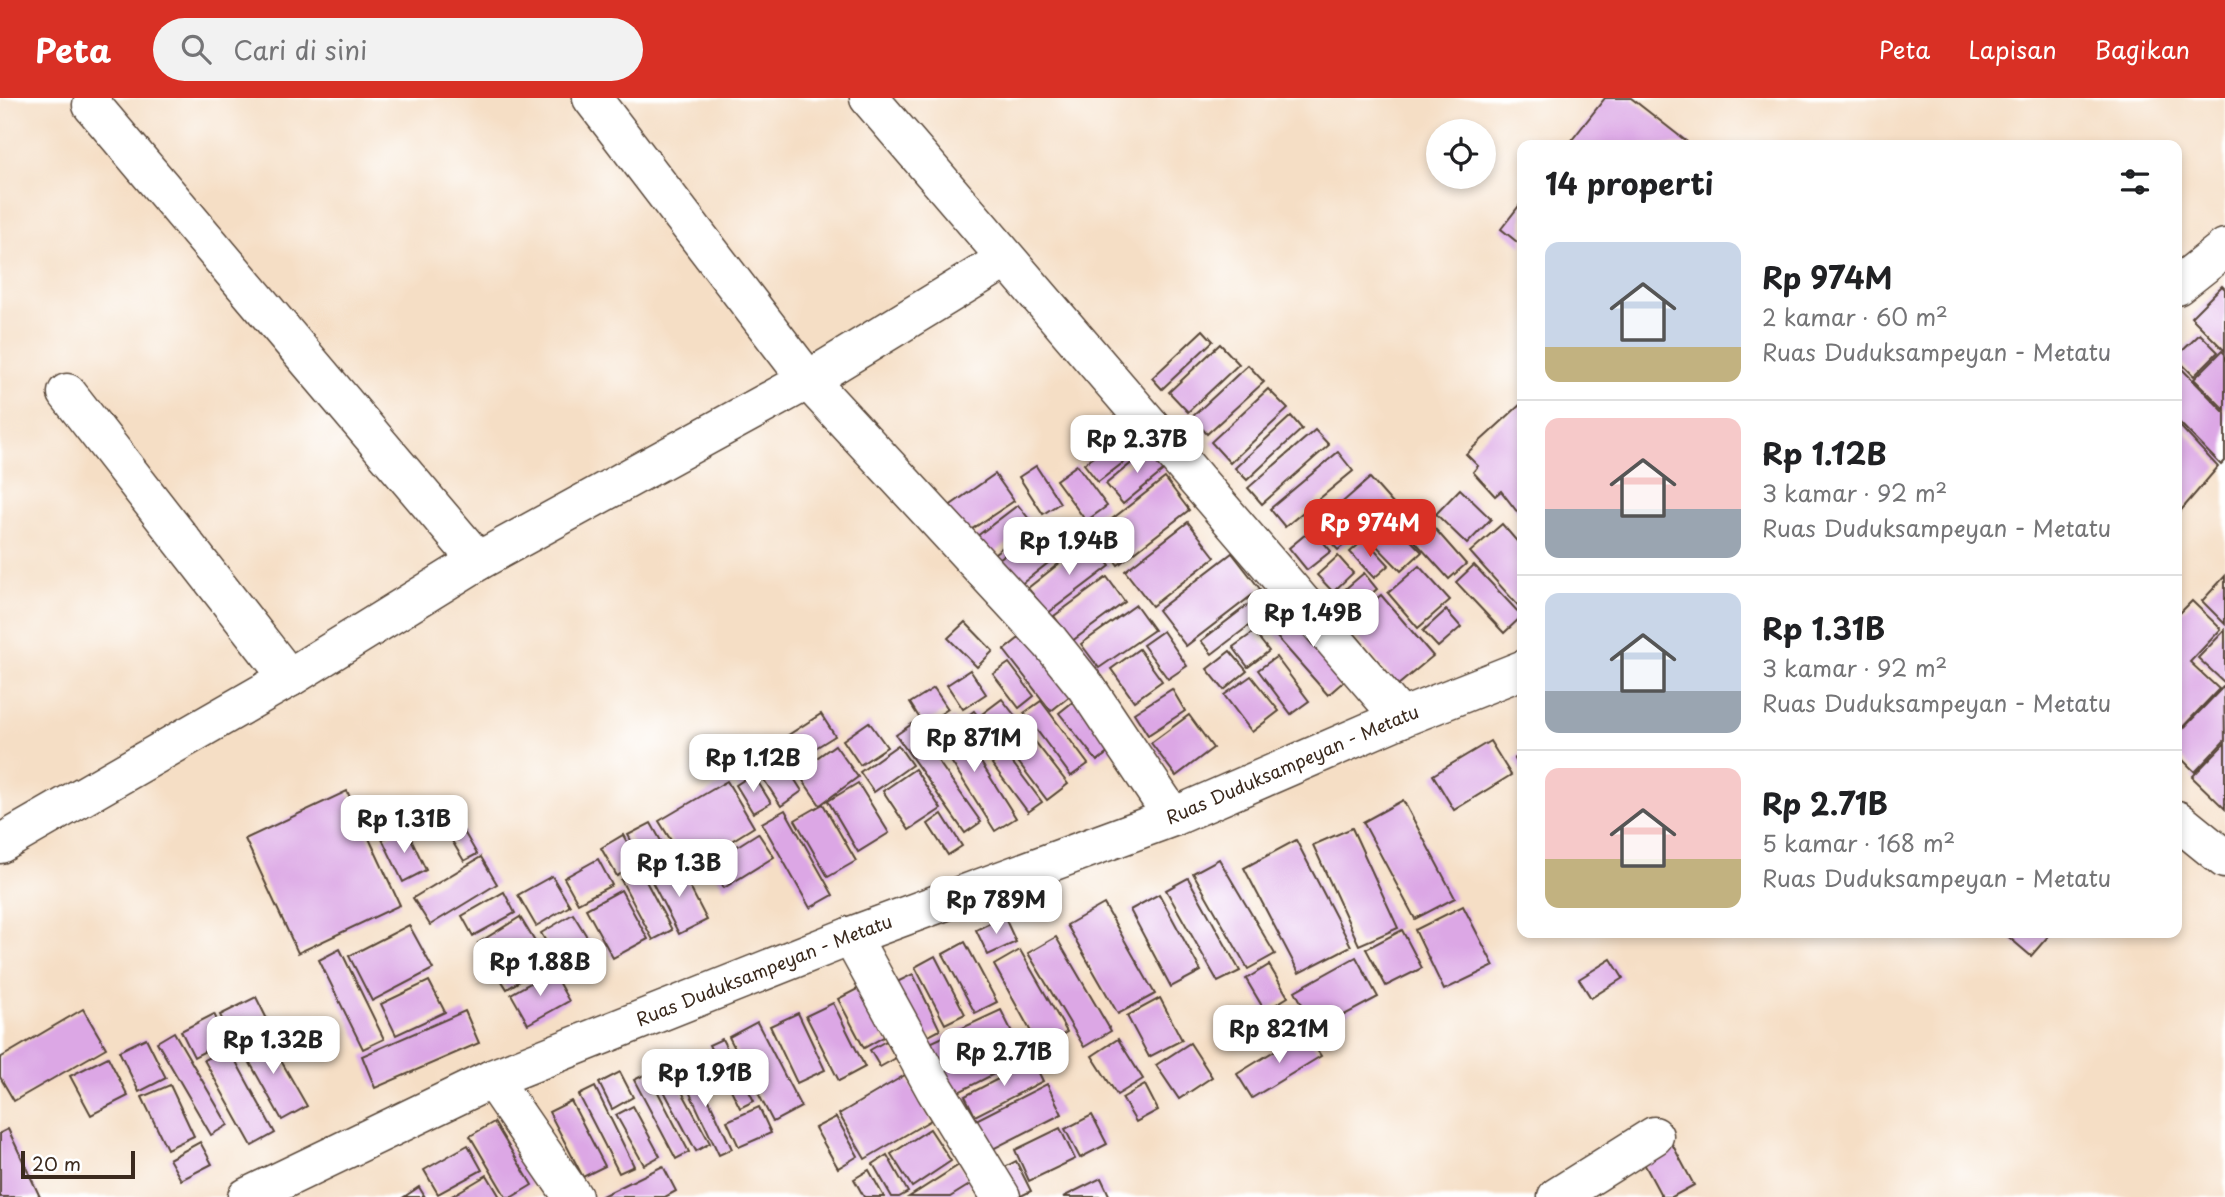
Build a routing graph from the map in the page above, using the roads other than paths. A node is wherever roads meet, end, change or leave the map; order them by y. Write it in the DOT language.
graph roads {
  1 [pos="593,98"];
  2 [pos="869,98"];
  3 [pos="92,105"];
  4 [pos="2225,248"];
  5 [pos="1006,259"];
  6 [pos="2182,282"];
  7 [pos="808,380"];
  8 [pos="67,393"];
  9 [pos="478,561"];
  10 [pos="1517,672"];
  11 [pos="289,678"];
  12 [pos="1401,718"];
  13 [pos="1173,817"];
  14 [pos="2182,824"];
  15 [pos="0,844"];
  16 [pos="2225,859"];
  17 [pos="851,936"];
  18 [pos="492,1079"];
  19 [pos="1654,1136"];
  20 [pos="247,1197"];
  21 [pos="573,1197"];
  22 [pos="1001,1197"];
  23 [pos="1557,1197"];
  1 -- 7 [label="street"];
  2 -- 5 [label="street"];
  3 -- 9 [label="street"];
  4 -- 6 [label="street"];
  5 -- 7 [label="street"];
  5 -- 12 [label="street"];
  7 -- 9 [label="street"];
  7 -- 13 [label="street"];
  8 -- 11 [label="street"];
  9 -- 11 [label="street"];
  10 -- 12 [label="street, Ruas Duduksampeyan - Metatu"];
  11 -- 15 [label="street"];
  12 -- 13 [label="street, Ruas Duduksampeyan - Metatu"];
  13 -- 17 [label="street, Ruas Duduksampeyan - Metatu"];
  14 -- 16 [label="street"];
  17 -- 18 [label="street, Ruas Duduksampeyan - Metatu"];
  17 -- 22 [label="street"];
  18 -- 20 [label="street, Ruas Duduksampeyan - Metatu"];
  18 -- 21 [label="street"];
  19 -- 23 [label="street"];
}
